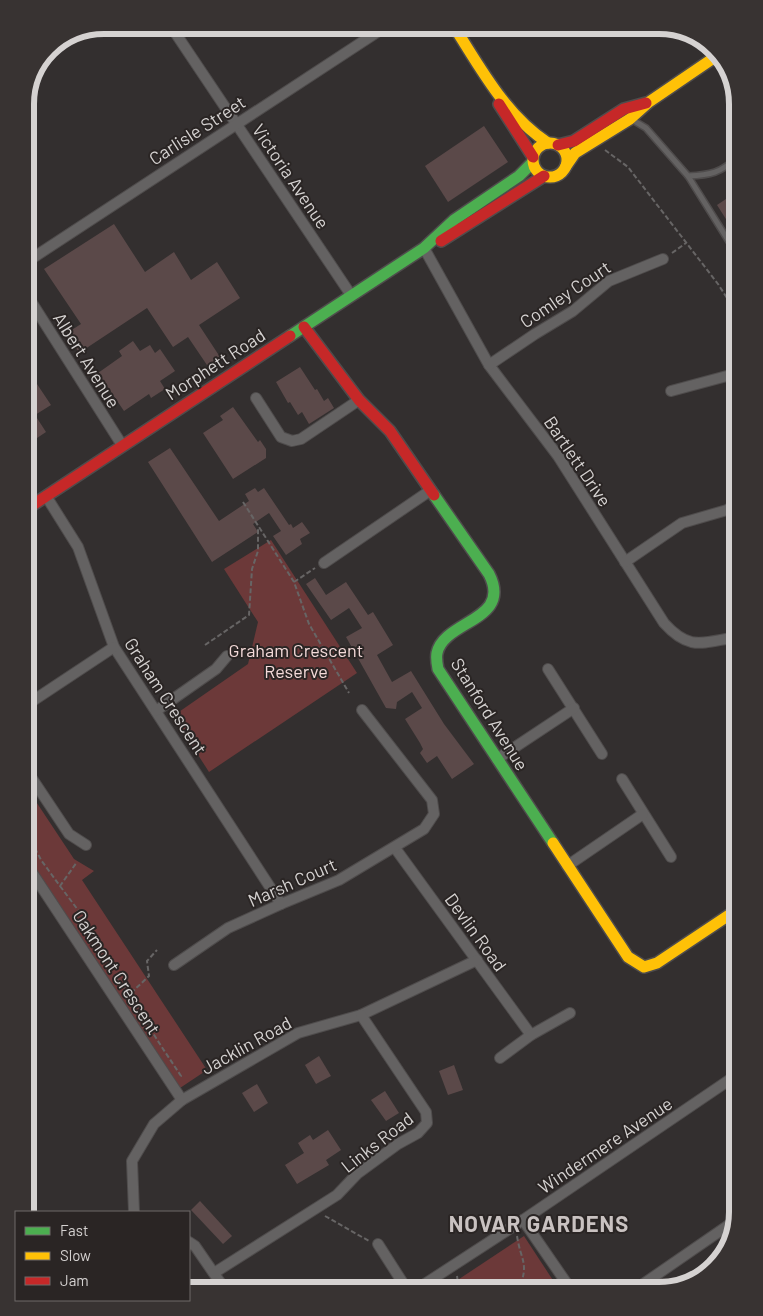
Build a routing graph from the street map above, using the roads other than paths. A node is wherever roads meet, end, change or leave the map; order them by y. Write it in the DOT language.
graph roads {
  1 [pos="176,34"];
  2 [pos="374,34"];
  3 [pos="460,34"];
  4 [pos="713,58"];
  5 [pos="486,76"];
  6 [pos="649,102"];
  7 [pos="630,119"];
  8 [pos="236,124"];
  9 [pos="553,144"];
  10 [pos="533,159"];
  11 [pos="729,165"];
  12 [pos="566,166"];
  13 [pos="544,176"];
  14 [pos="688,176"];
  15 [pos="729,242"];
  16 [pos="424,248"];
  17 [pos="34,258"];
  18 [pos="664,259"];
  19 [pos="351,296"];
  20 [pos="34,306"];
  21 [pos="304,327"];
  22 [pos="489,365"];
  23 [pos="729,375"];
  24 [pos="671,391"];
  25 [pos="256,398"];
  26 [pos="358,400"];
  27 [pos="122,445"];
  28 [pos="431,490"];
  29 [pos="46,496"];
  30 [pos="34,504"];
  31 [pos="729,509"];
  32 [pos="625,562"];
  33 [pos="320,565"];
  34 [pos="729,638"];
  35 [pos="114,647"];
  36 [pos="227,656"];
  37 [pos="548,669"];
  38 [pos="34,700"];
  39 [pos="574,708"];
  40 [pos="362,710"];
  41 [pos="156,711"];
  42 [pos="602,754"];
  43 [pos="497,759"];
  44 [pos="622,779"];
  45 [pos="34,782"];
  46 [pos="643,814"];
  47 [pos="86,845"];
  48 [pos="395,848"];
  49 [pos="671,857"];
  50 [pos="567,866"];
  51 [pos="34,876"];
  52 [pos="281,904"];
  53 [pos="729,915"];
  54 [pos="477,960"];
  55 [pos="174,965"];
  56 [pos="570,1013"];
  57 [pos="361,1015"];
  58 [pos="531,1035"];
  59 [pos="500,1058"];
  60 [pos="729,1080"];
  61 [pos="182,1100"];
  62 [pos="134,1211"];
  63 [pos="523,1220"];
  64 [pos="728,1225"];
  65 [pos="190,1243"];
  66 [pos="378,1244"];
  67 [pos="214,1274"];
  68 [pos="220,1282"];
  69 [pos="402,1282"];
  70 [pos="428,1282"];
  71 [pos="566,1282"];
  72 [pos="646,1282"];
  1 -- 8 [label="street, Victoria Avenue"];
  2 -- 8 [label="street, Carlisle Street"];
  3 -- 5 [label="street"];
  4 -- 6 [label="street"];
  5 -- 9 [label="street"];
  5 -- 10 [label="street"];
  6 -- 7 [label="street"];
  6 -- 9 [label="street"];
  7 -- 12 [label="street"];
  7 -- 14 [label="lane"];
  8 -- 17 [label="street, Carlisle Street"];
  8 -- 19 [label="street, Victoria Avenue"];
  9 -- 10 [label="street"];
  9 -- 12 [label="street"];
  10 -- 13 [label="street"];
  10 -- 16 [label="street, Morphett Road"];
  11 -- 14 [label="lane"];
  12 -- 13 [label="street"];
  13 -- 16 [label="street, Morphett Road"];
  14 -- 15 [label="lane"];
  16 -- 19 [label="street, Morphett Road"];
  16 -- 22 [label="street, Bartlett Drive"];
  18 -- 22 [label="street, Comley Court"];
  19 -- 21 [label="street, Morphett Road"];
  20 -- 27 [label="street, Albert Avenue"];
  21 -- 26 [label="street, Stanford Avenue"];
  21 -- 27 [label="street, Morphett Road"];
  22 -- 32 [label="street, Bartlett Drive"];
  23 -- 24 [label="street"];
  25 -- 26 [label="street"];
  26 -- 28 [label="street, Stanford Avenue"];
  27 -- 29 [label="street, Morphett Road"];
  28 -- 33 [label="street"];
  28 -- 43 [label="street, Stanford Avenue"];
  29 -- 30 [label="street, Morphett Road"];
  29 -- 35 [label="street, Graham Crescent"];
  31 -- 32 [label="street"];
  32 -- 34 [label="street, Bartlett Drive"];
  35 -- 38 [label="street"];
  35 -- 41 [label="street, Graham Crescent"];
  36 -- 41 [label="street"];
  37 -- 39 [label="street"];
  39 -- 42 [label="street"];
  39 -- 43 [label="street"];
  40 -- 48 [label="street, Marsh Court"];
  41 -- 52 [label="street, Graham Crescent"];
  43 -- 50 [label="street, Stanford Avenue"];
  44 -- 46 [label="street"];
  45 -- 47 [label="street"];
  46 -- 49 [label="street"];
  46 -- 50 [label="street"];
  48 -- 52 [label="street, Marsh Court"];
  48 -- 54 [label="street, Devlin Road"];
  50 -- 53 [label="street, Stanford Avenue"];
  51 -- 61 [label="street, Oakmont Crescent"];
  52 -- 55 [label="street, Marsh Court"];
  54 -- 57 [label="street, Jacklin Road"];
  54 -- 58 [label="street, Devlin Road"];
  56 -- 58 [label="street"];
  57 -- 61 [label="street, Jacklin Road"];
  57 -- 67 [label="street, Links Road"];
  58 -- 59 [label="street"];
  60 -- 63 [label="street, Windermere Avenue"];
  61 -- 62 [label="street, Jacklin Road"];
  63 -- 70 [label="street, Windermere Avenue"];
  63 -- 71 [label="street"];
  64 -- 72 [label="street"];
  65 -- 67 [label="street"];
  66 -- 69 [label="street"];
  67 -- 68 [label="street"];
}
